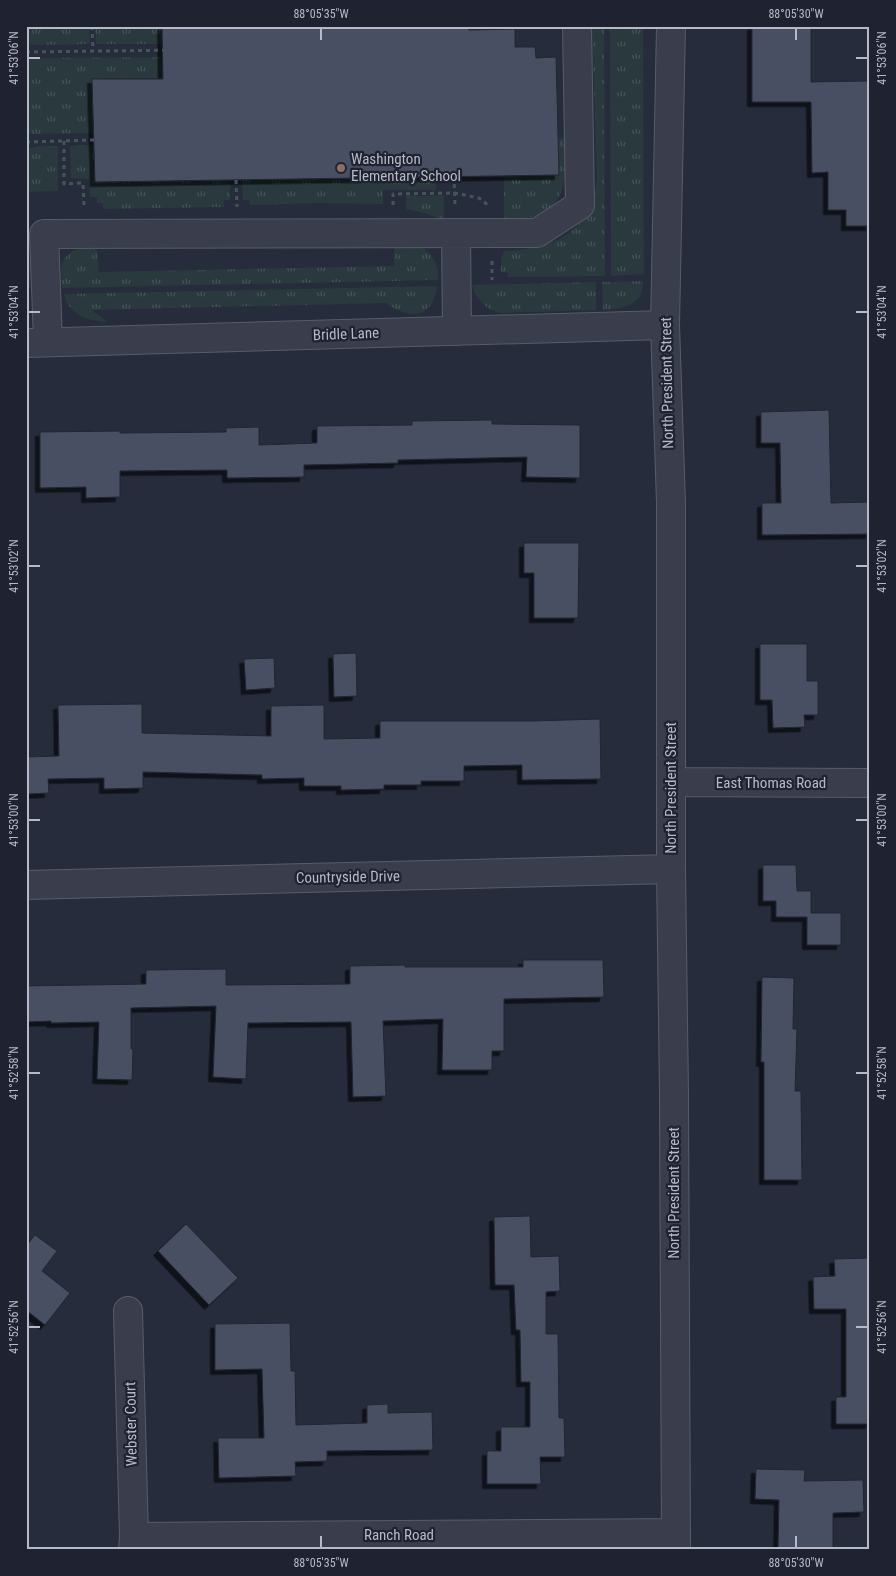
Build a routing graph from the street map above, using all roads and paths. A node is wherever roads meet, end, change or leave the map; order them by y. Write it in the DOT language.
graph roads {
  1 [pos="92,26"];
  2 [pos="577,26"];
  3 [pos="671,26"];
  4 [pos="179,50"];
  5 [pos="93,51"];
  6 [pos="26,52"];
  7 [pos="94,140"];
  8 [pos="26,142"];
  9 [pos="454,176"];
  10 [pos="236,180"];
  11 [pos="237,211"];
  12 [pos="455,222"];
  13 [pos="665,325"];
  14 [pos="457,331"];
  15 [pos="37,343"];
  16 [pos="672,782"];
  17 [pos="870,783"];
  18 [pos="670,869"];
  19 [pos="26,884"];
  20 [pos="128,1311"];
  21 [pos="676,1541"];
  22 [pos="133,1544"];
  1 -- 5 [label="path"];
  2 -- 12 [label="street"];
  3 -- 13 [label="street, North President Street"];
  4 -- 5 [label="path"];
  5 -- 6 [label="path"];
  7 -- 8 [label="path"];
  9 -- 12 [label="path"];
  10 -- 11 [label="path"];
  12 -- 14 [label="street"];
  12 -- 15 [label="street"];
  13 -- 14 [label="street, Bridle Lane"];
  13 -- 16 [label="street, North President Street"];
  14 -- 15 [label="street, Bridle Lane"];
  16 -- 17 [label="street, East Thomas Road"];
  16 -- 18 [label="street, North President Street"];
  18 -- 19 [label="street, Countryside Drive"];
  18 -- 21 [label="street, North President Street"];
  20 -- 22 [label="street, Webster Court"];
  21 -- 22 [label="street, Ranch Road"];
}
